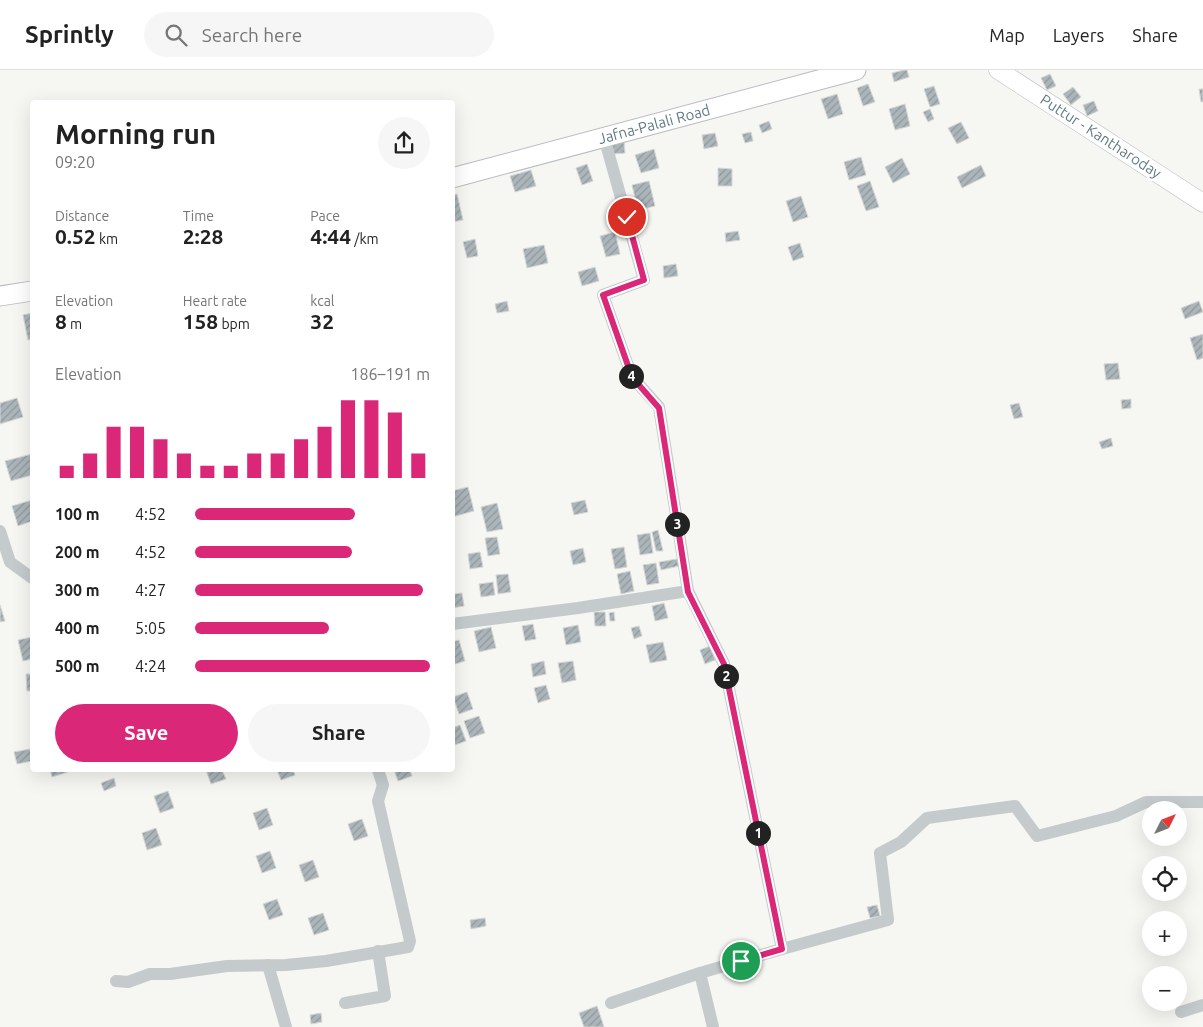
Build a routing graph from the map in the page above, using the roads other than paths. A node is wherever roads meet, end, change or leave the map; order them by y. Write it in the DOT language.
graph roads {
  1 [pos="856,70"];
  2 [pos="998,70"];
  3 [pos="604,138"];
  4 [pos="455,177"];
  5 [pos="1203,202"];
  6 [pos="30,291"];
  7 [pos="0,296"];
  8 [pos="0,531"];
  9 [pos="30,577"];
  10 [pos="688,592"];
  11 [pos="455,624"];
  12 [pos="379,772"];
  13 [pos="1203,802"];
  14 [pos="782,949"];
  15 [pos="378,952"];
  16 [pos="268,965"];
  17 [pos="700,973"];
  18 [pos="116,981"];
  19 [pos="345,1003"];
  20 [pos="611,1003"];
  21 [pos="1203,1005"];
  22 [pos="1181,1012"];
  23 [pos="286,1027"];
  24 [pos="713,1027"];
  1 -- 3 [label="main road, Jafna-Palali Road"];
  2 -- 5 [label="main road, Puttur - Kantharoday"];
  3 -- 4 [label="main road, Jafna-Palali Road"];
  3 -- 10 [label="street"];
  6 -- 7 [label="main road"];
  8 -- 9 [label="street"];
  10 -- 11 [label="street"];
  10 -- 14 [label="street"];
  12 -- 15 [label="street"];
  13 -- 14 [label="street"];
  14 -- 17 [label="street"];
  15 -- 16 [label="street"];
  15 -- 19 [label="street"];
  16 -- 18 [label="street"];
  16 -- 23 [label="street"];
  17 -- 20 [label="street"];
  17 -- 24 [label="street"];
  21 -- 22 [label="street"];
}
